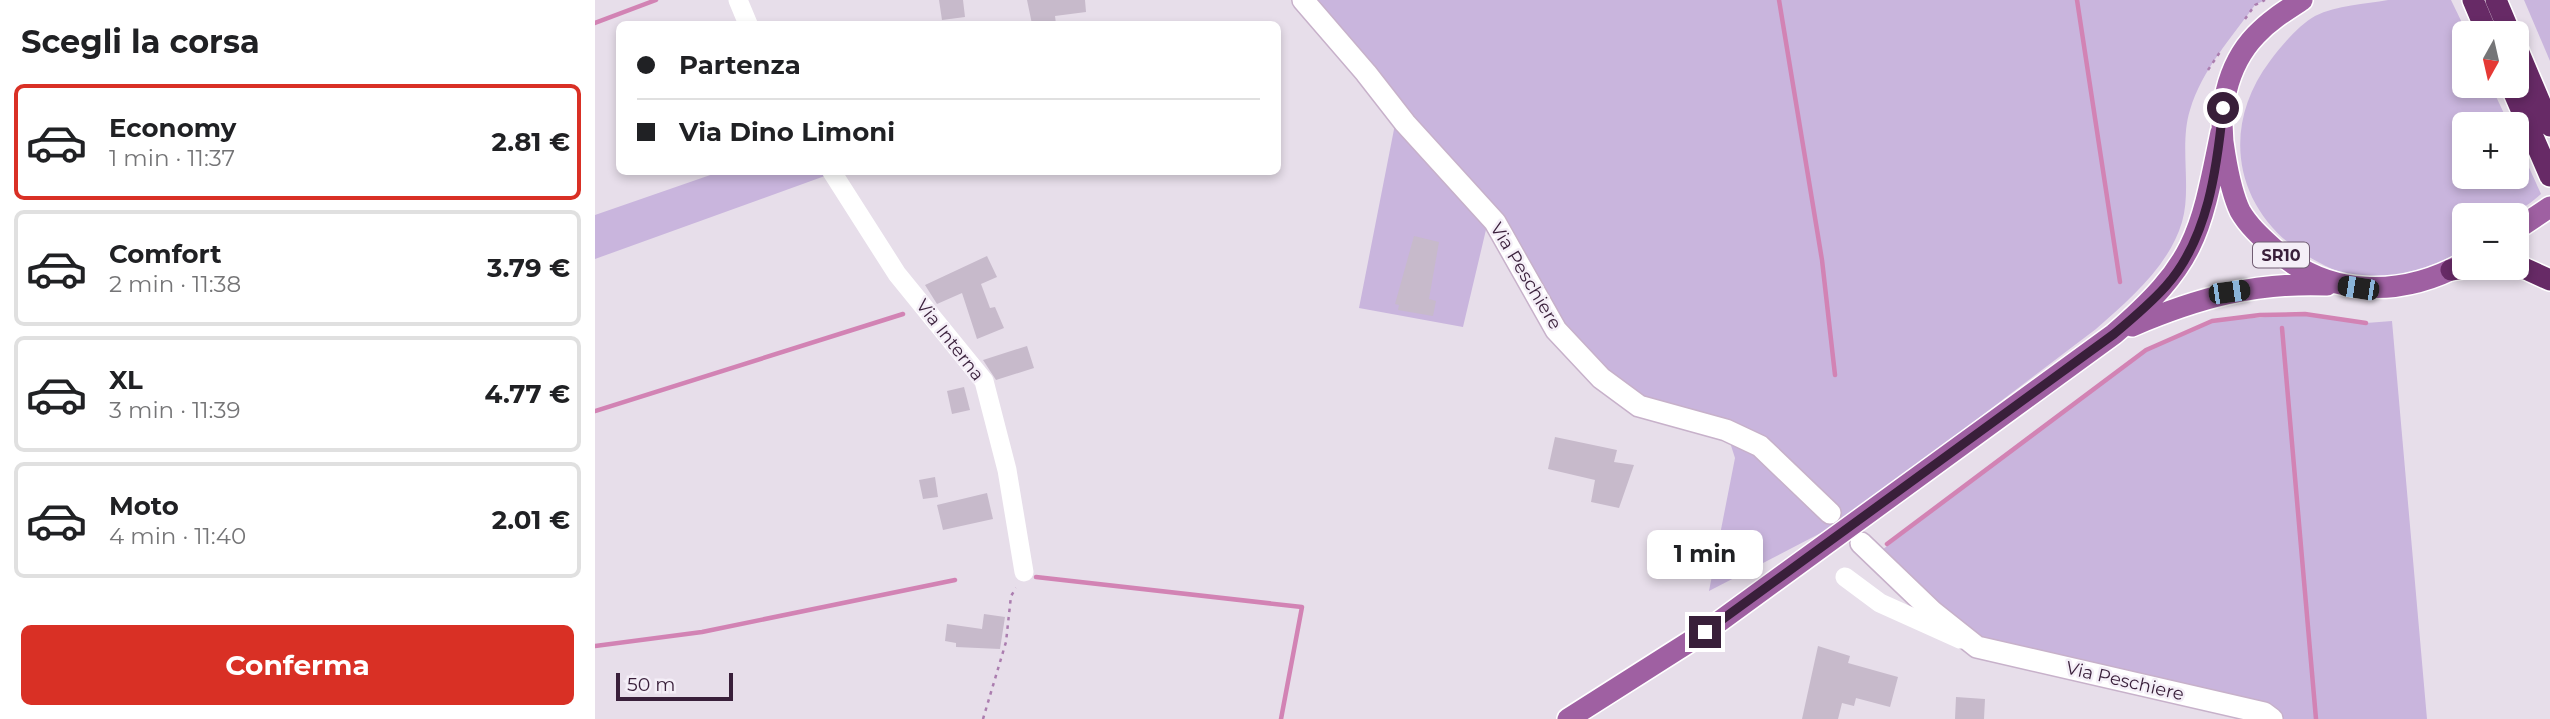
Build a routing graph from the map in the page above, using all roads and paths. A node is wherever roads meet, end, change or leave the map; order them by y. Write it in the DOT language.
graph roads {
  1 [pos="738,0"];
  2 [pos="1303,0"];
  3 [pos="2302,0"];
  4 [pos="2473,0"];
  5 [pos="2496,0"];
  6 [pos="747,21"];
  7 [pos="2482,21"];
  8 [pos="2505,21"];
  9 [pos="2529,76"];
  10 [pos="2516,98"];
  11 [pos="2550,126"];
  12 [pos="2221,132"];
  13 [pos="834,175"];
  14 [pos="2550,176"];
  15 [pos="2550,206"];
  16 [pos="2529,221"];
  17 [pos="2452,270"];
  18 [pos="2529,270"];
  19 [pos="2550,280"];
  20 [pos="2342,285"];
  21 [pos="2114,334"];
  22 [pos="1830,513"];
  23 [pos="1861,543"];
  24 [pos="1024,572"];
  25 [pos="1845,577"];
  26 [pos="1977,647"];
  27 [pos="983,719"];
  28 [pos="1568,719"];
  29 [pos="2272,719"];
  1 -- 6 [label="street"];
  2 -- 22 [label="street, Via Peschiere"];
  3 -- 12 [label="main road, SR10"];
  4 -- 7 [label="highway"];
  5 -- 8 [label="highway"];
  9 -- 11 [label="highway"];
  10 -- 14 [label="highway"];
  12 -- 20 [label="main road, SR10"];
  12 -- 21 [label="main road, SR10"];
  13 -- 24 [label="street, Via Interna"];
  15 -- 16 [label="main road"];
  17 -- 20 [label="main road, SR10"];
  18 -- 19 [label="highway"];
  20 -- 21 [label="main road, SR10"];
  21 -- 28 [label="main road, SR10"];
  23 -- 26 [label="street, Via Peschiere"];
  24 -- 27 [label="path"];
  25 -- 26 [label="street, Via Peschiere"];
  26 -- 29 [label="street, Via Peschiere"];
}
